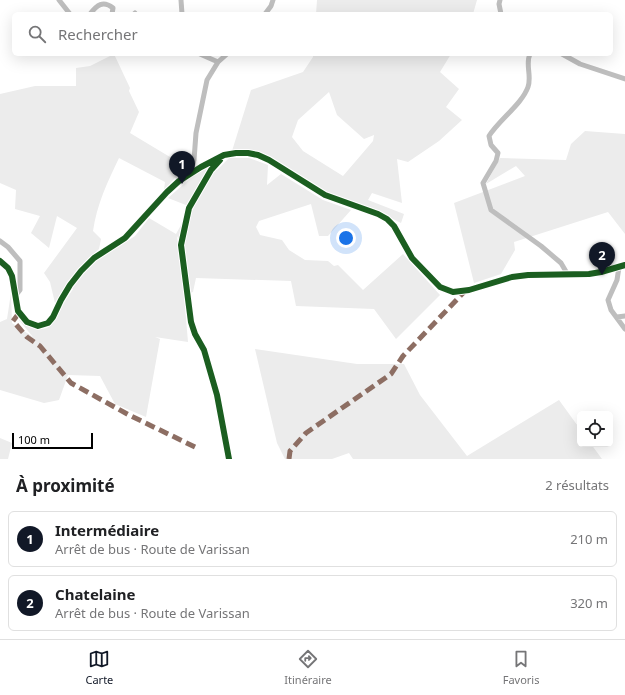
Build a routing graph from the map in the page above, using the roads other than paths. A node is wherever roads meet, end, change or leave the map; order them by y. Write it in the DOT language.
graph roads {
  1 [pos="58,0"];
  2 [pos="181,0"];
  3 [pos="273,0"];
  4 [pos="500,0"];
  5 [pos="68,12"];
  6 [pos="92,12"];
  7 [pos="112,12"];
  8 [pos="182,12"];
  9 [pos="266,12"];
  10 [pos="501,12"];
  11 [pos="204,56"];
  12 [pos="225,56"];
  13 [pos="530,56"];
  14 [pos="566,56"];
  15 [pos="218,62"];
  16 [pos="625,79"];
  17 [pos="224,155"];
  18 [pos="190,174"];
  19 [pos="0,241"];
  20 [pos="0,261"];
  21 [pos="625,265"];
  22 [pos="619,267"];
  23 [pos="568,275"];
  24 [pos="16,295"];
  25 [pos="625,316"];
  26 [pos="617,317"];
  27 [pos="625,329"];
  28 [pos="230,459"];
  1 -- 5 [label="street"];
  2 -- 8 [label="street"];
  3 -- 9 [label="street"];
  4 -- 10 [label="street"];
  6 -- 7 [label="street"];
  11 -- 15 [label="street"];
  12 -- 15 [label="street"];
  13 -- 23 [label="street"];
  14 -- 16 [label="street"];
  15 -- 18 [label="street"];
  17 -- 18 [label="street"];
  17 -- 23 [label="street"];
  17 -- 28 [label="street"];
  18 -- 24 [label="street"];
  19 -- 24 [label="street"];
  20 -- 24 [label="street"];
  21 -- 22 [label="street"];
  22 -- 23 [label="street"];
  22 -- 26 [label="street"];
  25 -- 26 [label="street"];
  26 -- 27 [label="street"];
}
